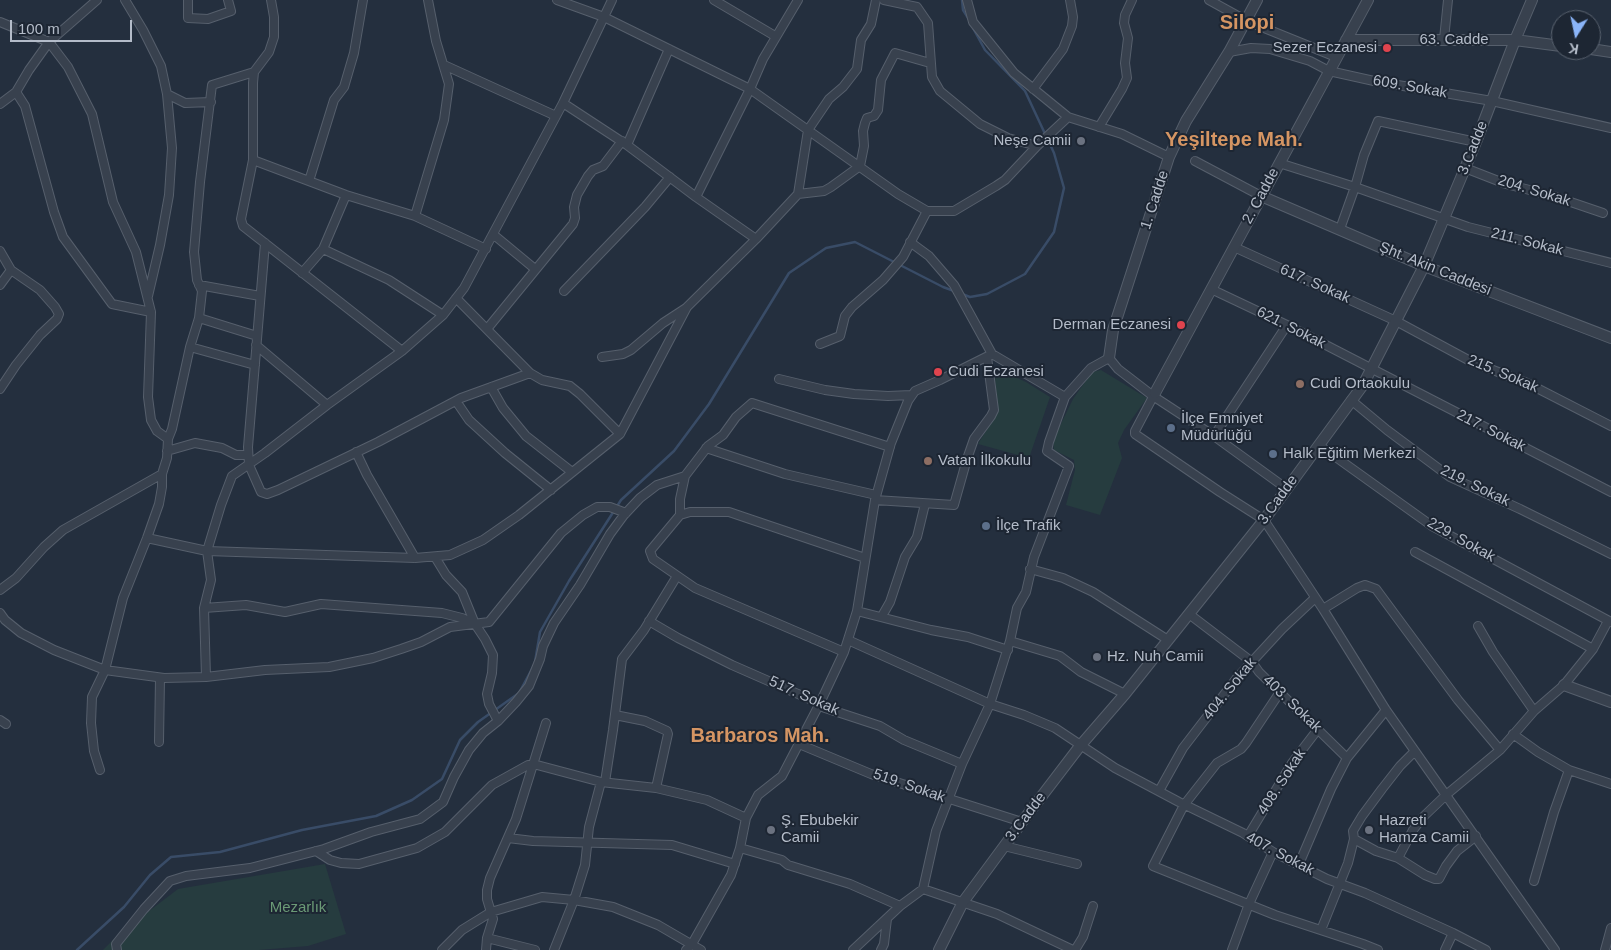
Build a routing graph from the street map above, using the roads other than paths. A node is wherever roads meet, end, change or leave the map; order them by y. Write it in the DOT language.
graph roads {
  1 [pos="97,0"];
  2 [pos="125,0"];
  3 [pos="188,0"];
  4 [pos="228,0"];
  5 [pos="271,0"];
  6 [pos="363,0"];
  7 [pos="428,0"];
  8 [pos="557,0"];
  9 [pos="612,0"];
  10 [pos="714,0"];
  11 [pos="798,0"];
  12 [pos="876,0"];
  13 [pos="884,0"];
  14 [pos="967,0"];
  15 [pos="1070,0"];
  16 [pos="1132,0"];
  17 [pos="1208,0"];
  18 [pos="1257,0"];
  19 [pos="1368,0"];
  20 [pos="1448,0"];
  21 [pos="1532,0"];
  22 [pos="604,18"];
  23 [pos="1247,20"];
  24 [pos="0,22"];
  25 [pos="775,36"];
  26 [pos="1444,39"];
  27 [pos="1346,40"];
  28 [pos="1515,40"];
  29 [pos="50,42"];
  30 [pos="1551,45"];
  31 [pos="669,49"];
  32 [pos="1230,52"];
  33 [pos="1336,57"];
  34 [pos="930,63"];
  35 [pos="444,65"];
  36 [pos="1329,71"];
  37 [pos="254,72"];
  38 [pos="750,88"];
  39 [pos="1033,88"];
  40 [pos="16,92"];
  41 [pos="167,94"];
  42 [pos="1492,101"];
  43 [pos="211,102"];
  44 [pos="563,103"];
  45 [pos="0,104"];
  46 [pos="556,116"];
  47 [pos="1068,117"];
  48 [pos="1099,127"];
  49 [pos="1611,128"];
  50 [pos="808,130"];
  51 [pos="1476,142"];
  52 [pos="624,143"];
  53 [pos="1037,146"];
  54 [pos="1169,157"];
  55 [pos="253,160"];
  56 [pos="1195,161"];
  57 [pos="1279,162"];
  58 [pos="860,166"];
  59 [pos="1465,168"];
  60 [pos="670,177"];
  61 [pos="309,182"];
  62 [pos="1355,187"];
  63 [pos="798,194"];
  64 [pos="346,196"];
  65 [pos="1261,196"];
  66 [pos="696,197"];
  67 [pos="927,211"];
  68 [pos="1603,214"];
  69 [pos="414,216"];
  70 [pos="1444,218"];
  71 [pos="1340,230"];
  72 [pos="494,235"];
  73 [pos="756,239"];
  74 [pos="910,242"];
  75 [pos="265,243"];
  76 [pos="1234,248"];
  77 [pos="322,249"];
  78 [pos="486,249"];
  79 [pos="0,251"];
  80 [pos="1611,262"];
  81 [pos="1424,266"];
  82 [pos="536,269"];
  83 [pos="12,270"];
  84 [pos="302,273"];
  85 [pos="0,284"];
  86 [pos="199,285"];
  87 [pos="1211,289"];
  88 [pos="564,291"];
  89 [pos="260,296"];
  90 [pos="148,298"];
  91 [pos="456,298"];
  92 [pos="688,307"];
  93 [pos="151,312"];
  94 [pos="443,315"];
  95 [pos="199,318"];
  96 [pos="1396,321"];
  97 [pos="1287,325"];
  98 [pos="487,330"];
  99 [pos="257,336"];
  100 [pos="1611,338"];
  101 [pos="820,344"];
  102 [pos="256,345"];
  103 [pos="190,347"];
  104 [pos="402,351"];
  105 [pos="989,355"];
  106 [pos="602,357"];
  107 [pos="1109,358"];
  108 [pos="255,365"];
  109 [pos="1371,369"];
  110 [pos="530,373"];
  111 [pos="779,379"];
  112 [pos="491,387"];
  113 [pos="0,389"];
  114 [pos="1154,394"];
  115 [pos="911,395"];
  116 [pos="1064,397"];
  117 [pos="1351,400"];
  118 [pos="456,401"];
  119 [pos="327,405"];
  120 [pos="1611,426"];
  121 [pos="620,434"];
  122 [pos="1214,436"];
  123 [pos="168,439"];
  124 [pos="1319,445"];
  125 [pos="890,447"];
  126 [pos="706,448"];
  127 [pos="167,451"];
  128 [pos="356,452"];
  129 [pos="248,455"];
  130 [pos="249,465"];
  131 [pos="572,472"];
  132 [pos="162,474"];
  133 [pos="685,476"];
  134 [pos="1287,489"];
  135 [pos="551,490"];
  136 [pos="1611,492"];
  137 [pos="875,498"];
  138 [pos="924,504"];
  139 [pos="626,513"];
  140 [pos="680,515"];
  141 [pos="1264,520"];
  142 [pos="147,538"];
  143 [pos="207,551"];
  144 [pos="1415,552"];
  145 [pos="1611,554"];
  146 [pos="435,557"];
  147 [pos="415,558"];
  148 [pos="865,558"];
  149 [pos="1030,569"];
  150 [pos="677,576"];
  151 [pos="0,590"];
  152 [pos="1315,598"];
  153 [pos="204,608"];
  154 [pos="1323,609"];
  155 [pos="857,611"];
  156 [pos="0,613"];
  157 [pos="1189,614"];
  158 [pos="882,616"];
  159 [pos="649,621"];
  160 [pos="1610,622"];
  161 [pos="475,624"];
  162 [pos="1478,626"];
  163 [pos="848,640"];
  164 [pos="1168,640"];
  165 [pos="1010,641"];
  166 [pos="1593,649"];
  167 [pos="1008,650"];
  168 [pos="844,652"];
  169 [pos="1252,662"];
  170 [pos="104,670"];
  171 [pos="206,677"];
  172 [pos="160,678"];
  173 [pos="1564,685"];
  174 [pos="1280,692"];
  175 [pos="1125,694"];
  176 [pos="1611,702"];
  177 [pos="990,704"];
  178 [pos="819,706"];
  179 [pos="1386,710"];
  180 [pos="1534,711"];
  181 [pos="615,715"];
  182 [pos="497,719"];
  183 [pos="546,723"];
  184 [pos="1318,729"];
  185 [pos="1513,734"];
  186 [pos="159,742"];
  187 [pos="799,744"];
  188 [pos="1080,746"];
  189 [pos="1500,750"];
  190 [pos="1416,751"];
  191 [pos="1347,758"];
  192 [pos="962,764"];
  193 [pos="532,765"];
  194 [pos="100,770"];
  195 [pos="1569,770"];
  196 [pos="603,782"];
  197 [pos="1611,784"];
  198 [pos="656,788"];
  199 [pos="1158,791"];
  200 [pos="1446,795"];
  201 [pos="948,799"];
  202 [pos="1184,805"];
  203 [pos="746,818"];
  204 [pos="1022,822"];
  205 [pos="1248,836"];
  206 [pos="1476,836"];
  207 [pos="508,838"];
  208 [pos="1354,839"];
  209 [pos="588,842"];
  210 [pos="1004,846"];
  211 [pos="740,848"];
  212 [pos="316,850"];
  213 [pos="1273,852"];
  214 [pos="1398,858"];
  215 [pos="735,864"];
  216 [pos="1077,864"];
  217 [pos="1299,864"];
  218 [pos="1534,881"];
  219 [pos="1340,884"];
  220 [pos="923,889"];
  221 [pos="574,900"];
  222 [pos="963,902"];
  223 [pos="1248,904"];
  224 [pos="900,906"];
  225 [pos="1093,906"];
  226 [pos="491,912"];
  227 [pos="887,919"];
  228 [pos="1611,928"];
  229 [pos="1321,930"];
  230 [pos="1453,933"];
  231 [pos="487,938"];
  232 [pos="689,947"];
  233 [pos="1551,949"];
  234 [pos="117,950"];
  235 [pos="442,950"];
  236 [pos="486,950"];
  237 [pos="535,950"];
  238 [pos="554,950"];
  239 [pos="701,950"];
  240 [pos="853,950"];
  241 [pos="881,950"];
  242 [pos="939,950"];
  243 [pos="1074,950"];
  244 [pos="1232,950"];
  245 [pos="1378,950"];
  246 [pos="1445,950"];
  247 [pos="1486,950"];
  248 [pos="1605,950"];
  1 -- 29 [label="street"];
  2 -- 41 [label="street"];
  3 -- 4 [label="street"];
  5 -- 37 [label="street"];
  6 -- 61 [label="street"];
  7 -- 35 [label="street"];
  8 -- 22 [label="street"];
  9 -- 22 [label="street"];
  10 -- 25 [label="street"];
  11 -- 25 [label="street"];
  12 -- 50 [label="street"];
  13 -- 34 [label="street"];
  14 -- 39 [label="street"];
  15 -- 39 [label="street"];
  16 -- 48 [label="street"];
  17 -- 23 [label="street"];
  18 -- 23 [label="street, 1. Cadde"];
  19 -- 27 [label="street, 2. Cadde"];
  20 -- 26 [label="street"];
  21 -- 28 [label="street, 3.Cadde"];
  22 -- 31 [label="street"];
  22 -- 44 [label="street"];
  23 -- 32 [label="street, 1. Cadde"];
  23 -- 33 [label="street"];
  24 -- 29 [label="street"];
  25 -- 38 [label="street"];
  26 -- 27 [label="street, 63. Cadde"];
  26 -- 28 [label="street, 63. Cadde"];
  27 -- 33 [label="street, 2. Cadde"];
  28 -- 30 [label="street, 63. Cadde"];
  28 -- 42 [label="street, 3.Cadde"];
  29 -- 40 [label="street"];
  29 -- 90 [label="street"];
  31 -- 38 [label="street"];
  31 -- 52 [label="street"];
  32 -- 36 [label="street, 609. Sokak"];
  32 -- 54 [label="street, 1. Cadde"];
  33 -- 36 [label="street, 2. Cadde"];
  34 -- 53 [label="street"];
  34 -- 58 [label="street"];
  35 -- 46 [label="street"];
  35 -- 69 [label="street"];
  36 -- 42 [label="street, 609. Sokak"];
  36 -- 57 [label="street, 2. Cadde"];
  37 -- 43 [label="street"];
  37 -- 55 [label="street"];
  38 -- 50 [label="street"];
  38 -- 66 [label="street"];
  39 -- 47 [label="street"];
  40 -- 45 [label="street"];
  40 -- 93 [label="street"];
  41 -- 43 [label="street"];
  41 -- 90 [label="street"];
  42 -- 49 [label="street, 609. Sokak"];
  42 -- 51 [label="street, 3.Cadde"];
  43 -- 86 [label="street"];
  44 -- 46 [label="street"];
  44 -- 52 [label="street"];
  46 -- 72 [label="street"];
  47 -- 48 [label="street"];
  47 -- 53 [label="street"];
  48 -- 54 [label="street"];
  50 -- 58 [label="street"];
  50 -- 63 [label="street"];
  51 -- 59 [label="street, 3.Cadde"];
  51 -- 62 [label="street"];
  52 -- 60 [label="street"];
  52 -- 82 [label="street"];
  53 -- 67 [label="street"];
  54 -- 107 [label="street, 1. Cadde"];
  55 -- 61 [label="street"];
  55 -- 75 [label="street"];
  56 -- 65 [label="street"];
  57 -- 62 [label="street, 211. Sokak"];
  57 -- 65 [label="street, 2. Cadde"];
  58 -- 63 [label="street"];
  58 -- 67 [label="street"];
  59 -- 68 [label="street, 204. Sokak"];
  59 -- 70 [label="street, 3.Cadde"];
  60 -- 66 [label="street"];
  60 -- 88 [label="street"];
  61 -- 64 [label="street"];
  62 -- 70 [label="street, 211. Sokak"];
  62 -- 71 [label="street"];
  63 -- 73 [label="street"];
  64 -- 69 [label="street"];
  64 -- 77 [label="street"];
  65 -- 71 [label="street, Şht. Akin Caddesi"];
  65 -- 76 [label="street, 2. Cadde"];
  66 -- 73 [label="street"];
  67 -- 74 [label="street"];
  69 -- 78 [label="street"];
  70 -- 80 [label="street, 211. Sokak"];
  70 -- 81 [label="street, 3.Cadde"];
  71 -- 81 [label="street, Şht. Akin Caddesi"];
  72 -- 78 [label="street"];
  72 -- 82 [label="street"];
  73 -- 92 [label="street"];
  74 -- 101 [label="street"];
  74 -- 105 [label="street"];
  75 -- 84 [label="street"];
  75 -- 89 [label="street"];
  76 -- 87 [label="street, 2. Cadde"];
  76 -- 96 [label="street, 617. Sokak"];
  77 -- 84 [label="street"];
  77 -- 94 [label="street"];
  78 -- 91 [label="street"];
  79 -- 83 [label="street"];
  81 -- 96 [label="street, 3.Cadde"];
  81 -- 100 [label="street, Şht. Akin Caddesi"];
  82 -- 98 [label="street"];
  83 -- 85 [label="street"];
  83 -- 113 [label="street"];
  84 -- 104 [label="street"];
  86 -- 89 [label="street"];
  86 -- 95 [label="street"];
  87 -- 97 [label="street, 621. Sokak"];
  87 -- 114 [label="street, 2. Cadde"];
  89 -- 99 [label="street"];
  90 -- 93 [label="street"];
  91 -- 94 [label="street"];
  91 -- 98 [label="street"];
  92 -- 106 [label="street"];
  92 -- 121 [label="street"];
  93 -- 123 [label="street"];
  94 -- 104 [label="street"];
  95 -- 99 [label="street"];
  95 -- 103 [label="street"];
  96 -- 109 [label="street, 3.Cadde"];
  96 -- 120 [label="street, 215. Sokak"];
  97 -- 109 [label="street, 621. Sokak"];
  97 -- 122 [label="street"];
  98 -- 110 [label="street"];
  99 -- 102 [label="street"];
  102 -- 108 [label="street"];
  102 -- 119 [label="street"];
  103 -- 108 [label="street"];
  103 -- 123 [label="street"];
  104 -- 119 [label="street"];
  105 -- 115 [label="street"];
  105 -- 116 [label="street"];
  105 -- 138 [label="street"];
  107 -- 114 [label="street"];
  107 -- 116 [label="street"];
  108 -- 129 [label="street"];
  109 -- 117 [label="street, 3.Cadde"];
  109 -- 136 [label="street, 217. Sokak"];
  110 -- 112 [label="street"];
  110 -- 121 [label="street"];
  111 -- 115 [label="street"];
  112 -- 118 [label="street"];
  112 -- 131 [label="street"];
  114 -- 122 [label="street"];
  114 -- 141 [label="street"];
  115 -- 125 [label="street"];
  116 -- 149 [label="street"];
  117 -- 124 [label="street, 3.Cadde"];
  117 -- 145 [label="street, 219. Sokak"];
  118 -- 128 [label="street"];
  118 -- 135 [label="street"];
  119 -- 130 [label="street"];
  121 -- 131 [label="street"];
  122 -- 134 [label="street"];
  123 -- 127 [label="street"];
  124 -- 134 [label="street, 3.Cadde"];
  124 -- 160 [label="street, 229. Sokak"];
  125 -- 126 [label="street"];
  125 -- 137 [label="street"];
  126 -- 133 [label="street"];
  126 -- 137 [label="street"];
  127 -- 129 [label="street"];
  127 -- 132 [label="street"];
  128 -- 130 [label="street"];
  128 -- 147 [label="street"];
  129 -- 130 [label="street"];
  130 -- 143 [label="street"];
  131 -- 135 [label="street"];
  132 -- 142 [label="street"];
  132 -- 151 [label="street"];
  133 -- 139 [label="street"];
  133 -- 140 [label="street"];
  134 -- 141 [label="street, 3.Cadde"];
  135 -- 146 [label="street"];
  137 -- 138 [label="street"];
  137 -- 148 [label="street"];
  138 -- 158 [label="street"];
  139 -- 161 [label="street"];
  139 -- 182 [label="street"];
  140 -- 148 [label="street"];
  140 -- 150 [label="street"];
  141 -- 152 [label="street"];
  141 -- 157 [label="street, 3.Cadde"];
  142 -- 143 [label="street"];
  142 -- 170 [label="street"];
  143 -- 147 [label="street"];
  143 -- 153 [label="street"];
  144 -- 166 [label="street"];
  146 -- 147 [label="street"];
  146 -- 161 [label="street"];
  148 -- 155 [label="street"];
  149 -- 164 [label="street"];
  149 -- 165 [label="street"];
  150 -- 159 [label="street"];
  150 -- 168 [label="street"];
  152 -- 154 [label="street"];
  152 -- 169 [label="street, 404. Sokak"];
  153 -- 161 [label="street"];
  153 -- 171 [label="street"];
  154 -- 179 [label="street"];
  154 -- 189 [label="street"];
  155 -- 158 [label="street"];
  155 -- 163 [label="street"];
  156 -- 170 [label="street"];
  157 -- 164 [label="street, 3.Cadde"];
  157 -- 169 [label="street, 403. Sokak"];
  158 -- 167 [label="street"];
  159 -- 178 [label="street, 517. Sokak"];
  159 -- 181 [label="street"];
  160 -- 166 [label="street"];
  161 -- 171 [label="street"];
  161 -- 182 [label="street"];
  162 -- 180 [label="street"];
  163 -- 168 [label="street"];
  163 -- 177 [label="street, 407. Sokak"];
  164 -- 175 [label="street, 3.Cadde"];
  165 -- 167 [label="street"];
  165 -- 175 [label="street"];
  166 -- 173 [label="street"];
  167 -- 177 [label="street"];
  168 -- 178 [label="street"];
  169 -- 174 [label="street, 403. Sokak"];
  169 -- 199 [label="street, 404. Sokak"];
  170 -- 172 [label="street"];
  170 -- 194 [label="street"];
  171 -- 172 [label="street"];
  172 -- 186 [label="street"];
  173 -- 176 [label="street"];
  173 -- 180 [label="street"];
  174 -- 184 [label="street, 403. Sokak"];
  174 -- 202 [label="street"];
  175 -- 188 [label="street, 3.Cadde"];
  177 -- 188 [label="street, 407. Sokak"];
  177 -- 192 [label="street"];
  178 -- 187 [label="street"];
  178 -- 192 [label="street, 517. Sokak"];
  179 -- 190 [label="street"];
  179 -- 191 [label="street"];
  180 -- 185 [label="street"];
  181 -- 196 [label="street"];
  181 -- 198 [label="street"];
  182 -- 212 [label="street"];
  183 -- 193 [label="street"];
  184 -- 191 [label="street, 403. Sokak"];
  184 -- 205 [label="street, 408. Sokak"];
  185 -- 189 [label="street"];
  185 -- 195 [label="street"];
  187 -- 201 [label="street, 519. Sokak"];
  187 -- 203 [label="street"];
  188 -- 199 [label="street, 407. Sokak"];
  188 -- 204 [label="street, 3.Cadde"];
  189 -- 200 [label="street"];
  190 -- 200 [label="street"];
  190 -- 208 [label="street"];
  191 -- 217 [label="street"];
  192 -- 201 [label="street"];
  193 -- 196 [label="street"];
  193 -- 207 [label="street"];
  193 -- 212 [label="street"];
  195 -- 197 [label="street"];
  195 -- 218 [label="street"];
  196 -- 198 [label="street"];
  196 -- 209 [label="street"];
  198 -- 203 [label="street"];
  199 -- 202 [label="street, 407. Sokak"];
  200 -- 206 [label="street"];
  200 -- 214 [label="street"];
  201 -- 204 [label="street, 519. Sokak"];
  201 -- 220 [label="street"];
  202 -- 205 [label="street, 407. Sokak"];
  202 -- 223 [label="street"];
  203 -- 211 [label="street"];
  204 -- 210 [label="street, 3.Cadde"];
  205 -- 213 [label="street, 407. Sokak"];
  206 -- 214 [label="street"];
  206 -- 233 [label="street"];
  207 -- 209 [label="street"];
  207 -- 226 [label="street"];
  208 -- 214 [label="street"];
  208 -- 219 [label="street"];
  209 -- 215 [label="street"];
  209 -- 221 [label="street"];
  210 -- 216 [label="street"];
  210 -- 222 [label="street, 3.Cadde"];
  211 -- 215 [label="street"];
  211 -- 224 [label="street"];
  212 -- 234 [label="street"];
  213 -- 217 [label="street, 407. Sokak"];
  213 -- 223 [label="street"];
  215 -- 232 [label="street"];
  217 -- 219 [label="street, 407. Sokak"];
  219 -- 229 [label="street"];
  219 -- 230 [label="street, 407. Sokak"];
  220 -- 222 [label="street"];
  220 -- 224 [label="street"];
  221 -- 226 [label="street"];
  221 -- 232 [label="street"];
  221 -- 238 [label="street"];
  222 -- 242 [label="street, 3.Cadde"];
  222 -- 243 [label="street"];
  223 -- 229 [label="street"];
  223 -- 244 [label="street"];
  224 -- 227 [label="street"];
  225 -- 243 [label="street"];
  226 -- 231 [label="street"];
  226 -- 235 [label="street"];
  227 -- 240 [label="street"];
  227 -- 241 [label="street"];
  228 -- 248 [label="street"];
  229 -- 245 [label="street"];
  230 -- 246 [label="street"];
  230 -- 247 [label="street, 407. Sokak"];
  231 -- 236 [label="street"];
  231 -- 237 [label="street"];
  232 -- 239 [label="street"];
}
